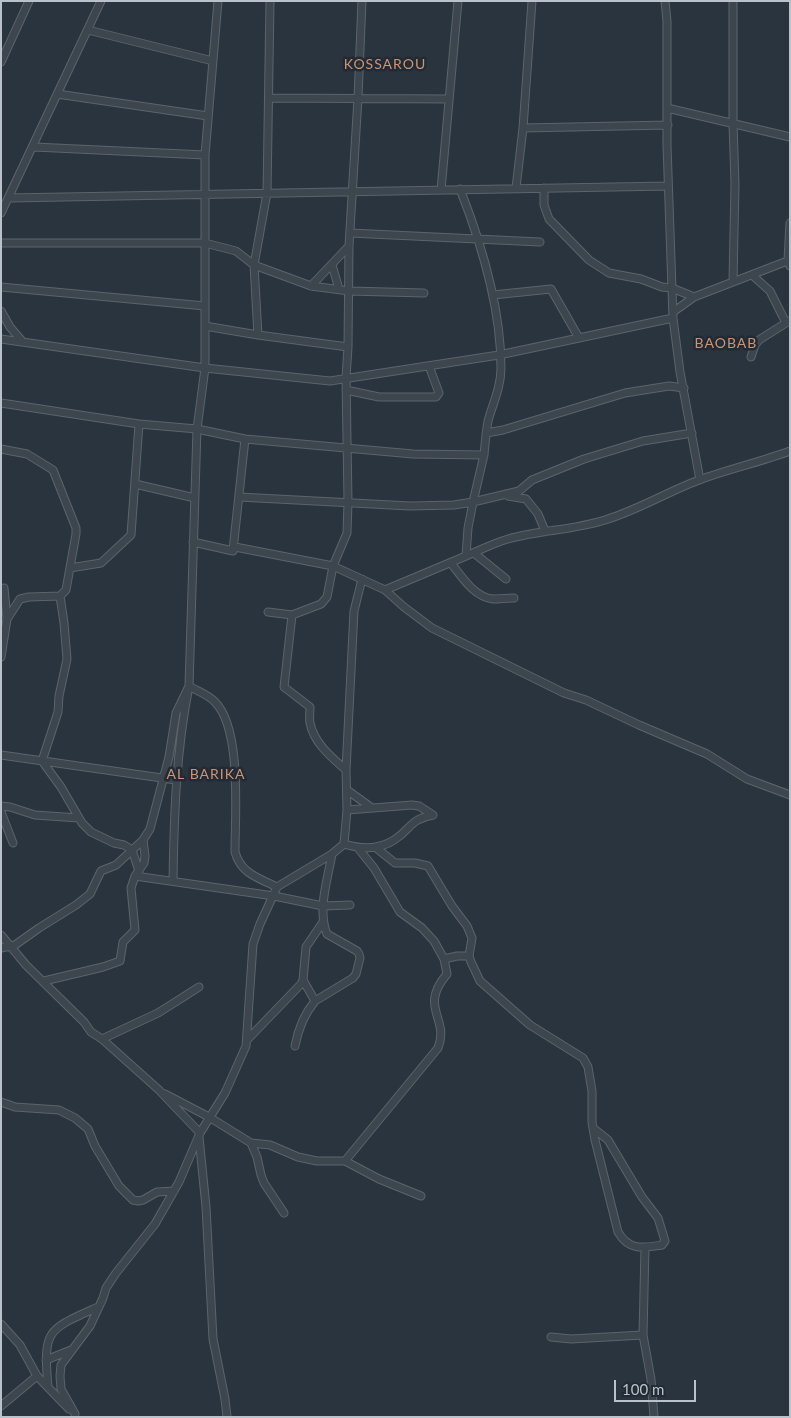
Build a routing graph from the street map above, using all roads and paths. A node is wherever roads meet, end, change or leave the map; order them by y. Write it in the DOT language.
graph roads {
  1 [pos="29,1"];
  2 [pos="101,1"];
  3 [pos="218,1"];
  4 [pos="270,1"];
  5 [pos="362,1"];
  6 [pos="458,1"];
  7 [pos="532,1"];
  8 [pos="665,1"];
  9 [pos="733,1"];
  10 [pos="88,30"];
  11 [pos="213,60"];
  12 [pos="1,62"];
  13 [pos="57,94"];
  14 [pos="269,98"];
  15 [pos="358,98"];
  16 [pos="449,99"];
  17 [pos="667,108"];
  18 [pos="208,116"];
  19 [pos="733,123"];
  20 [pos="668,125"];
  21 [pos="523,128"];
  22 [pos="790,137"];
  23 [pos="34,146"];
  24 [pos="205,155"];
  25 [pos="668,186"];
  26 [pos="516,188"];
  27 [pos="544,188"];
  28 [pos="441,190"];
  29 [pos="460,190"];
  30 [pos="353,191"];
  31 [pos="267,193"];
  32 [pos="205,194"];
  33 [pos="9,198"];
  34 [pos="1,214"];
  35 [pos="790,223"];
  36 [pos="350,233"];
  37 [pos="478,239"];
  38 [pos="540,242"];
  39 [pos="1,243"];
  40 [pos="205,243"];
  41 [pos="349,246"];
  42 [pos="256,251"];
  43 [pos="240,254"];
  44 [pos="789,262"];
  45 [pos="254,265"];
  46 [pos="332,265"];
  47 [pos="752,275"];
  48 [pos="733,282"];
  49 [pos="311,286"];
  50 [pos="1,287"];
  51 [pos="672,288"];
  52 [pos="339,290"];
  53 [pos="349,291"];
  54 [pos="424,293"];
  55 [pos="493,295"];
  56 [pos="694,298"];
  57 [pos="205,306"];
  58 [pos="1,311"];
  59 [pos="673,315"];
  60 [pos="788,322"];
  61 [pos="205,326"];
  62 [pos="10,327"];
  63 [pos="258,335"];
  64 [pos="579,338"];
  65 [pos="1,339"];
  66 [pos="11,340"];
  67 [pos="22,341"];
  68 [pos="348,348"];
  69 [pos="500,355"];
  70 [pos="751,357"];
  71 [pos="429,366"];
  72 [pos="205,368"];
  73 [pos="680,372"];
  74 [pos="346,378"];
  75 [pos="669,386"];
  76 [pos="684,388"];
  77 [pos="346,390"];
  78 [pos="1,403"];
  79 [pos="139,424"];
  80 [pos="197,429"];
  81 [pos="486,433"];
  82 [pos="692,433"];
  83 [pos="245,439"];
  84 [pos="347,447"];
  85 [pos="1,449"];
  86 [pos="790,451"];
  87 [pos="484,455"];
  88 [pos="700,480"];
  89 [pos="136,484"];
  90 [pos="502,495"];
  91 [pos="239,497"];
  92 [pos="195,498"];
  93 [pos="348,502"];
  94 [pos="473,502"];
  95 [pos="545,531"];
  96 [pos="193,542"];
  97 [pos="233,551"];
  98 [pos="474,553"];
  99 [pos="466,556"];
  100 [pos="451,563"];
  101 [pos="333,566"];
  102 [pos="70,568"];
  103 [pos="506,578"];
  104 [pos="362,579"];
  105 [pos="4,588"];
  106 [pos="385,590"];
  107 [pos="60,596"];
  108 [pos="514,598"];
  109 [pos="268,612"];
  110 [pos="292,615"];
  111 [pos="7,619"];
  112 [pos="1,657"];
  113 [pos="189,686"];
  114 [pos="1,755"];
  115 [pos="42,761"];
  116 [pos="346,770"];
  117 [pos="164,778"];
  118 [pos="176,780"];
  119 [pos="347,790"];
  120 [pos="790,795"];
  121 [pos="1,806"];
  122 [pos="372,808"];
  123 [pos="347,810"];
  124 [pos="1,812"];
  125 [pos="78,818"];
  126 [pos="143,840"];
  127 [pos="13,844"];
  128 [pos="344,844"];
  129 [pos="375,847"];
  130 [pos="358,848"];
  131 [pos="132,850"];
  132 [pos="332,854"];
  133 [pos="137,873"];
  134 [pos="173,881"];
  135 [pos="277,887"];
  136 [pos="274,896"];
  137 [pos="350,905"];
  138 [pos="323,906"];
  139 [pos="323,922"];
  140 [pos="1,935"];
  141 [pos="10,947"];
  142 [pos="1,948"];
  143 [pos="469,956"];
  144 [pos="444,959"];
  145 [pos="303,980"];
  146 [pos="44,981"];
  147 [pos="199,987"];
  148 [pos="316,1001"];
  149 [pos="102,1039"];
  150 [pos="247,1040"];
  151 [pos="295,1046"];
  152 [pos="159,1090"];
  153 [pos="1,1102"];
  154 [pos="210,1117"];
  155 [pos="593,1128"];
  156 [pos="199,1134"];
  157 [pos="251,1143"];
  158 [pos="345,1161"];
  159 [pos="174,1191"];
  160 [pos="421,1196"];
  161 [pos="284,1213"];
  162 [pos="645,1248"];
  163 [pos="98,1306"];
  164 [pos="1,1324"];
  165 [pos="643,1335"];
  166 [pos="551,1337"];
  167 [pos="70,1350"];
  168 [pos="46,1360"];
  169 [pos="37,1376"];
  170 [pos="48,1388"];
  171 [pos="1,1406"];
  172 [pos="76,1415"];
  173 [pos="227,1417"];
  174 [pos="654,1417"];
  1 -- 12 [label="street"];
  2 -- 10 [label="street"];
  3 -- 11 [label="street"];
  4 -- 14 [label="street"];
  5 -- 15 [label="street"];
  6 -- 16 [label="street"];
  7 -- 21 [label="street"];
  8 -- 17 [label="street"];
  9 -- 19 [label="street"];
  10 -- 11 [label="street"];
  10 -- 13 [label="street"];
  11 -- 18 [label="street"];
  13 -- 18 [label="street"];
  13 -- 23 [label="street"];
  14 -- 15 [label="street"];
  14 -- 31 [label="street"];
  15 -- 16 [label="street"];
  15 -- 30 [label="street"];
  16 -- 28 [label="street"];
  17 -- 19 [label="street"];
  17 -- 20 [label="street"];
  18 -- 24 [label="street"];
  19 -- 22 [label="street"];
  19 -- 48 [label="street"];
  20 -- 21 [label="street"];
  20 -- 25 [label="street"];
  21 -- 26 [label="street"];
  23 -- 24 [label="street"];
  23 -- 33 [label="street"];
  24 -- 32 [label="street"];
  25 -- 27 [label="street"];
  25 -- 51 [label="street"];
  26 -- 27 [label="street"];
  26 -- 29 [label="street"];
  27 -- 51 [label="street"];
  28 -- 29 [label="street"];
  28 -- 30 [label="street"];
  29 -- 37 [label="street"];
  30 -- 31 [label="street"];
  30 -- 36 [label="street"];
  31 -- 32 [label="street"];
  31 -- 42 [label="street"];
  32 -- 33 [label="street"];
  32 -- 40 [label="street"];
  33 -- 34 [label="street"];
  35 -- 44 [label="street"];
  36 -- 37 [label="street"];
  36 -- 41 [label="street"];
  37 -- 38 [label="street"];
  37 -- 55 [label="street"];
  39 -- 40 [label="street"];
  40 -- 43 [label="street"];
  40 -- 57 [label="street"];
  41 -- 46 [label="street"];
  41 -- 53 [label="street"];
  42 -- 43 [label="street"];
  42 -- 45 [label="street"];
  43 -- 45 [label="street"];
  44 -- 47 [label="street"];
  45 -- 49 [label="street"];
  45 -- 63 [label="street"];
  46 -- 49 [label="street"];
  46 -- 52 [label="street"];
  47 -- 48 [label="street"];
  47 -- 60 [label="street"];
  48 -- 56 [label="street"];
  49 -- 52 [label="street"];
  50 -- 57 [label="street"];
  51 -- 56 [label="street"];
  51 -- 59 [label="street"];
  52 -- 53 [label="street"];
  53 -- 54 [label="street"];
  53 -- 68 [label="street"];
  55 -- 64 [label="street"];
  55 -- 69 [label="street"];
  56 -- 59 [label="street"];
  57 -- 61 [label="street"];
  58 -- 62 [label="street"];
  59 -- 64 [label="street"];
  59 -- 73 [label="street"];
  60 -- 70 [label="street"];
  61 -- 63 [label="street"];
  61 -- 72 [label="street"];
  62 -- 66 [label="street"];
  62 -- 67 [label="street"];
  63 -- 68 [label="street"];
  64 -- 69 [label="street"];
  65 -- 66 [label="street"];
  66 -- 67 [label="street"];
  67 -- 72 [label="street"];
  68 -- 74 [label="street"];
  69 -- 71 [label="street"];
  69 -- 81 [label="street"];
  71 -- 74 [label="street"];
  71 -- 77 [label="street"];
  72 -- 74 [label="street"];
  72 -- 80 [label="street"];
  73 -- 75 [label="street"];
  73 -- 76 [label="street"];
  74 -- 77 [label="street"];
  75 -- 76 [label="street"];
  75 -- 81 [label="street"];
  76 -- 82 [label="street"];
  77 -- 84 [label="street"];
  78 -- 79 [label="street"];
  79 -- 80 [label="street"];
  79 -- 89 [label="street"];
  80 -- 83 [label="street"];
  80 -- 92 [label="street"];
  81 -- 87 [label="street"];
  82 -- 88 [label="street"];
  82 -- 90 [label="street"];
  83 -- 84 [label="street"];
  83 -- 91 [label="street"];
  84 -- 87 [label="street"];
  84 -- 93 [label="street"];
  85 -- 102 [label="street"];
  86 -- 88 [label="street"];
  87 -- 94 [label="street"];
  88 -- 95 [label="street"];
  89 -- 92 [label="street"];
  89 -- 102 [label="street"];
  90 -- 94 [label="street"];
  90 -- 95 [label="street"];
  91 -- 93 [label="street"];
  91 -- 97 [label="street"];
  92 -- 96 [label="street"];
  93 -- 94 [label="street"];
  93 -- 101 [label="street"];
  94 -- 99 [label="street"];
  95 -- 98 [label="street"];
  96 -- 97 [label="street"];
  96 -- 113 [label="street"];
  97 -- 101 [label="street"];
  98 -- 99 [label="street"];
  98 -- 103 [label="street"];
  99 -- 100 [label="street"];
  100 -- 106 [label="street"];
  100 -- 108 [label="street"];
  101 -- 104 [label="street"];
  101 -- 110 [label="street"];
  102 -- 107 [label="street"];
  104 -- 106 [label="street"];
  104 -- 116 [label="street"];
  105 -- 111 [label="street"];
  106 -- 120 [label="street"];
  107 -- 111 [label="street"];
  107 -- 115 [label="street"];
  109 -- 110 [label="street"];
  110 -- 116 [label="street"];
  111 -- 112 [label="street"];
  113 -- 117 [label="street"];
  113 -- 118 [label="street"];
  113 -- 135 [label="street"];
  114 -- 115 [label="street"];
  115 -- 117 [label="street"];
  115 -- 125 [label="street"];
  116 -- 119 [label="street"];
  117 -- 118 [label="street"];
  117 -- 126 [label="street"];
  118 -- 134 [label="street"];
  119 -- 122 [label="street"];
  119 -- 123 [label="street"];
  121 -- 125 [label="street"];
  122 -- 123 [label="street"];
  122 -- 129 [label="street"];
  123 -- 128 [label="street"];
  124 -- 127 [label="street"];
  125 -- 131 [label="street"];
  126 -- 131 [label="street"];
  126 -- 133 [label="street"];
  128 -- 130 [label="street"];
  128 -- 132 [label="street"];
  129 -- 130 [label="street"];
  129 -- 143 [label="street"];
  130 -- 144 [label="street"];
  131 -- 133 [label="street"];
  131 -- 141 [label="street"];
  132 -- 135 [label="street"];
  132 -- 138 [label="street"];
  133 -- 134 [label="street"];
  133 -- 146 [label="street"];
  134 -- 136 [label="street"];
  135 -- 136 [label="street"];
  136 -- 138 [label="street"];
  136 -- 150 [label="street"];
  137 -- 138 [label="street"];
  138 -- 139 [label="street"];
  139 -- 145 [label="street"];
  139 -- 148 [label="street"];
  140 -- 141 [label="street"];
  141 -- 142 [label="street"];
  141 -- 146 [label="street"];
  143 -- 144 [label="street"];
  143 -- 155 [label="street"];
  144 -- 158 [label="street"];
  145 -- 148 [label="street"];
  145 -- 150 [label="street"];
  146 -- 149 [label="street"];
  147 -- 149 [label="street"];
  148 -- 151 [label="street"];
  149 -- 152 [label="street"];
  150 -- 154 [label="street"];
  152 -- 154 [label="street"];
  152 -- 156 [label="street"];
  153 -- 159 [label="street"];
  154 -- 156 [label="street"];
  154 -- 157 [label="street"];
  155 -- 162 [label="street"];
  155 -- 162 [label="street"];
  156 -- 159 [label="street"];
  156 -- 173 [label="street"];
  157 -- 158 [label="street"];
  157 -- 161 [label="street"];
  158 -- 160 [label="street"];
  159 -- 163 [label="street"];
  162 -- 165 [label="street"];
  163 -- 167 [label="street"];
  163 -- 168 [label="street"];
  164 -- 169 [label="street"];
  165 -- 166 [label="street"];
  165 -- 174 [label="street"];
  167 -- 168 [label="street"];
  167 -- 172 [label="street"];
  168 -- 170 [label="street"];
  169 -- 170 [label="street"];
  169 -- 171 [label="street"];
  170 -- 172 [label="street"];
}
